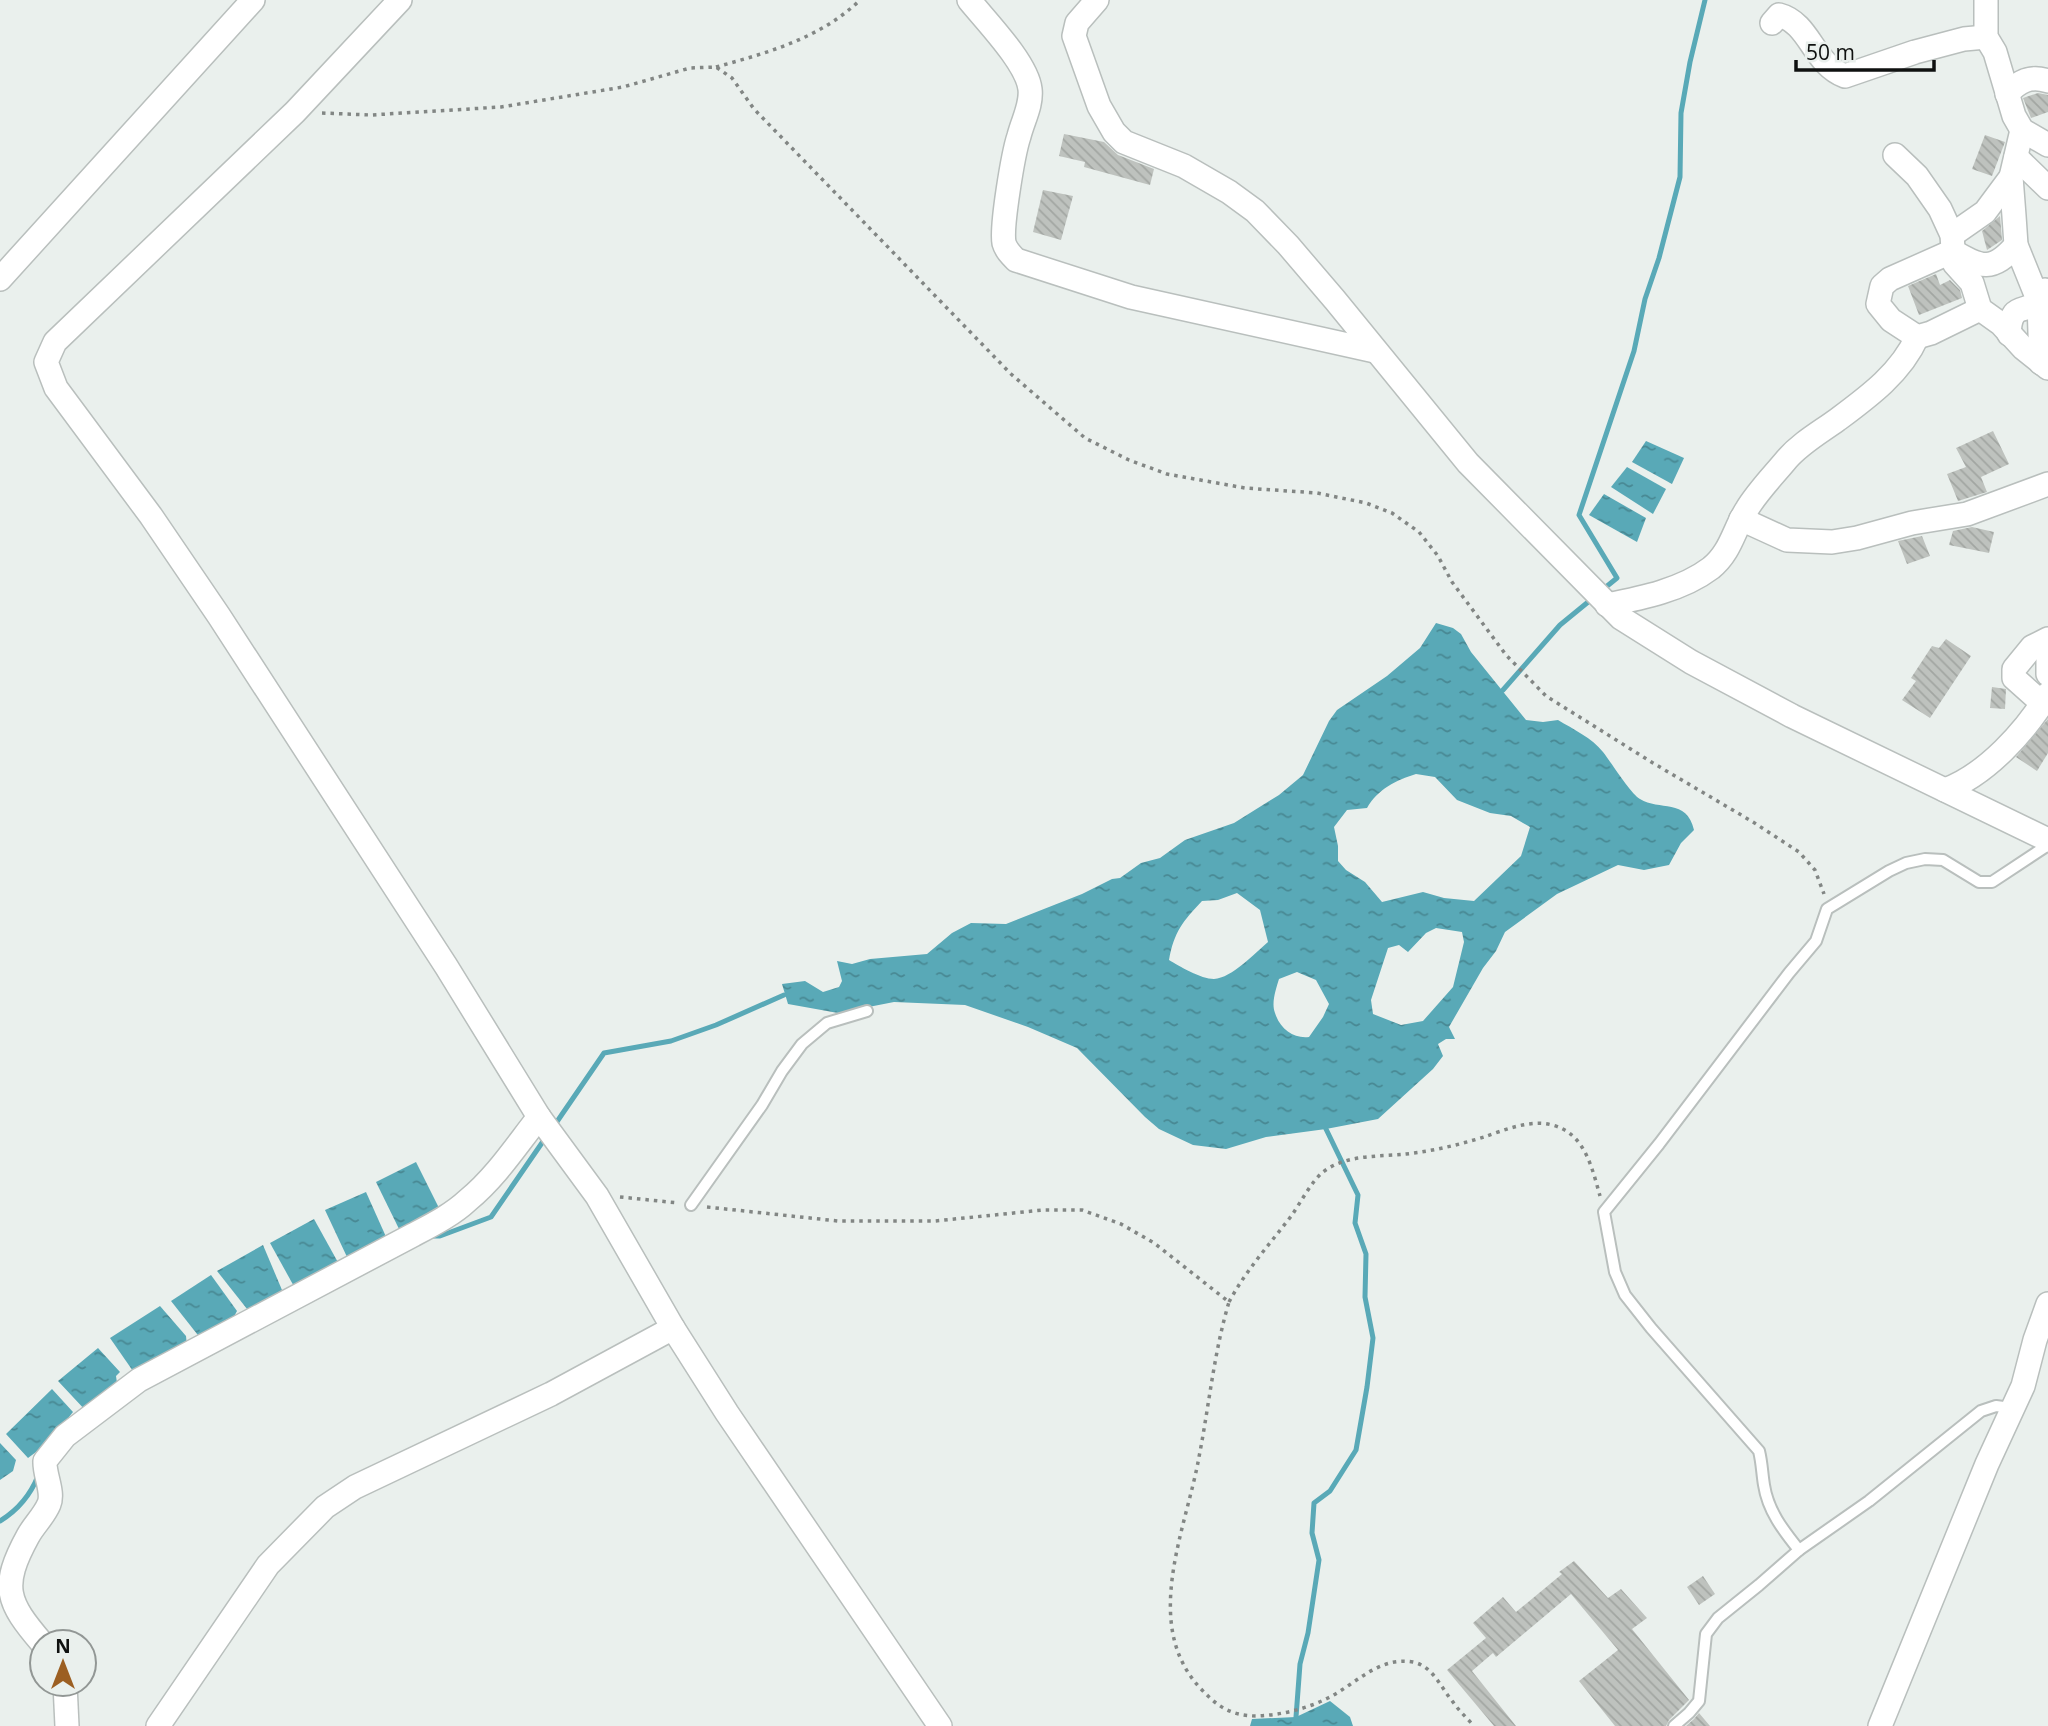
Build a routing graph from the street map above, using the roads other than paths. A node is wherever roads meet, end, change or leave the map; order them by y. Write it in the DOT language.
graph roads {
  1 [pos="253,0"];
  2 [pos="400,0"];
  3 [pos="969,0"];
  4 [pos="1097,0"];
  5 [pos="1986,0"];
  6 [pos="1772,23"];
  7 [pos="1986,37"];
  8 [pos="2048,81"];
  9 [pos="2007,94"];
  10 [pos="2022,130"];
  11 [pos="2048,145"];
  12 [pos="1895,155"];
  13 [pos="2013,167"];
  14 [pos="2048,188"];
  15 [pos="1952,243"];
  16 [pos="2016,245"];
  17 [pos="0,279"];
  18 [pos="2044,293"];
  19 [pos="1980,309"];
  20 [pos="2009,334"];
  21 [pos="1917,337"];
  22 [pos="1375,351"];
  23 [pos="2045,366"];
  24 [pos="2048,484"];
  25 [pos="1741,520"];
  26 [pos="1607,605"];
  27 [pos="2048,639"];
  28 [pos="2048,656"];
  29 [pos="2048,674"];
  30 [pos="2045,699"];
  31 [pos="1945,790"];
  32 [pos="2048,842"];
  33 [pos="867,1012"];
  34 [pos="539,1118"];
  35 [pos="691,1205"];
  36 [pos="2048,1304"];
  37 [pos="673,1328"];
  38 [pos="2048,1363"];
  39 [pos="2023,1386"];
  40 [pos="2011,1408"];
  41 [pos="1798,1550"];
  42 [pos="30,1628"];
  43 [pos="66,1698"];
  44 [pos="67,1726"];
  45 [pos="158,1726"];
  46 [pos="940,1726"];
  47 [pos="1674,1726"];
  48 [pos="1880,1726"];
  1 -- 17 [label="street"];
  2 -- 34 [label="street"];
  3 -- 22 [label="street"];
  4 -- 22 [label="street"];
  5 -- 7 [label="street"];
  6 -- 7 [label="street"];
  7 -- 9 [label="street"];
  8 -- 9 [label="street"];
  9 -- 10 [label="street"];
  10 -- 11 [label="street"];
  10 -- 13 [label="street"];
  12 -- 15 [label="street"];
  13 -- 14 [label="street"];
  13 -- 15 [label="street"];
  13 -- 16 [label="street"];
  15 -- 16 [label="street"];
  15 -- 19 [label="street"];
  15 -- 21 [label="street"];
  16 -- 18 [label="street"];
  18 -- 20 [label="street"];
  18 -- 23 [label="street"];
  19 -- 20 [label="street"];
  19 -- 21 [label="street"];
  20 -- 23 [label="street"];
  21 -- 25 [label="street"];
  22 -- 26 [label="street"];
  24 -- 25 [label="street"];
  25 -- 26 [label="street"];
  26 -- 31 [label="street"];
  27 -- 30 [label="street"];
  28 -- 29 [label="street"];
  30 -- 31 [label="street"];
  31 -- 32 [label="street"];
  32 -- 41 [label="lane"];
  33 -- 35 [label="lane"];
  34 -- 37 [label="street"];
  34 -- 42 [label="street"];
  36 -- 39 [label="street"];
  37 -- 45 [label="street"];
  37 -- 46 [label="street"];
  38 -- 39 [label="street"];
  39 -- 40 [label="street"];
  40 -- 41 [label="lane"];
  40 -- 48 [label="street"];
  41 -- 47 [label="lane"];
  43 -- 44 [label="street"];
}
